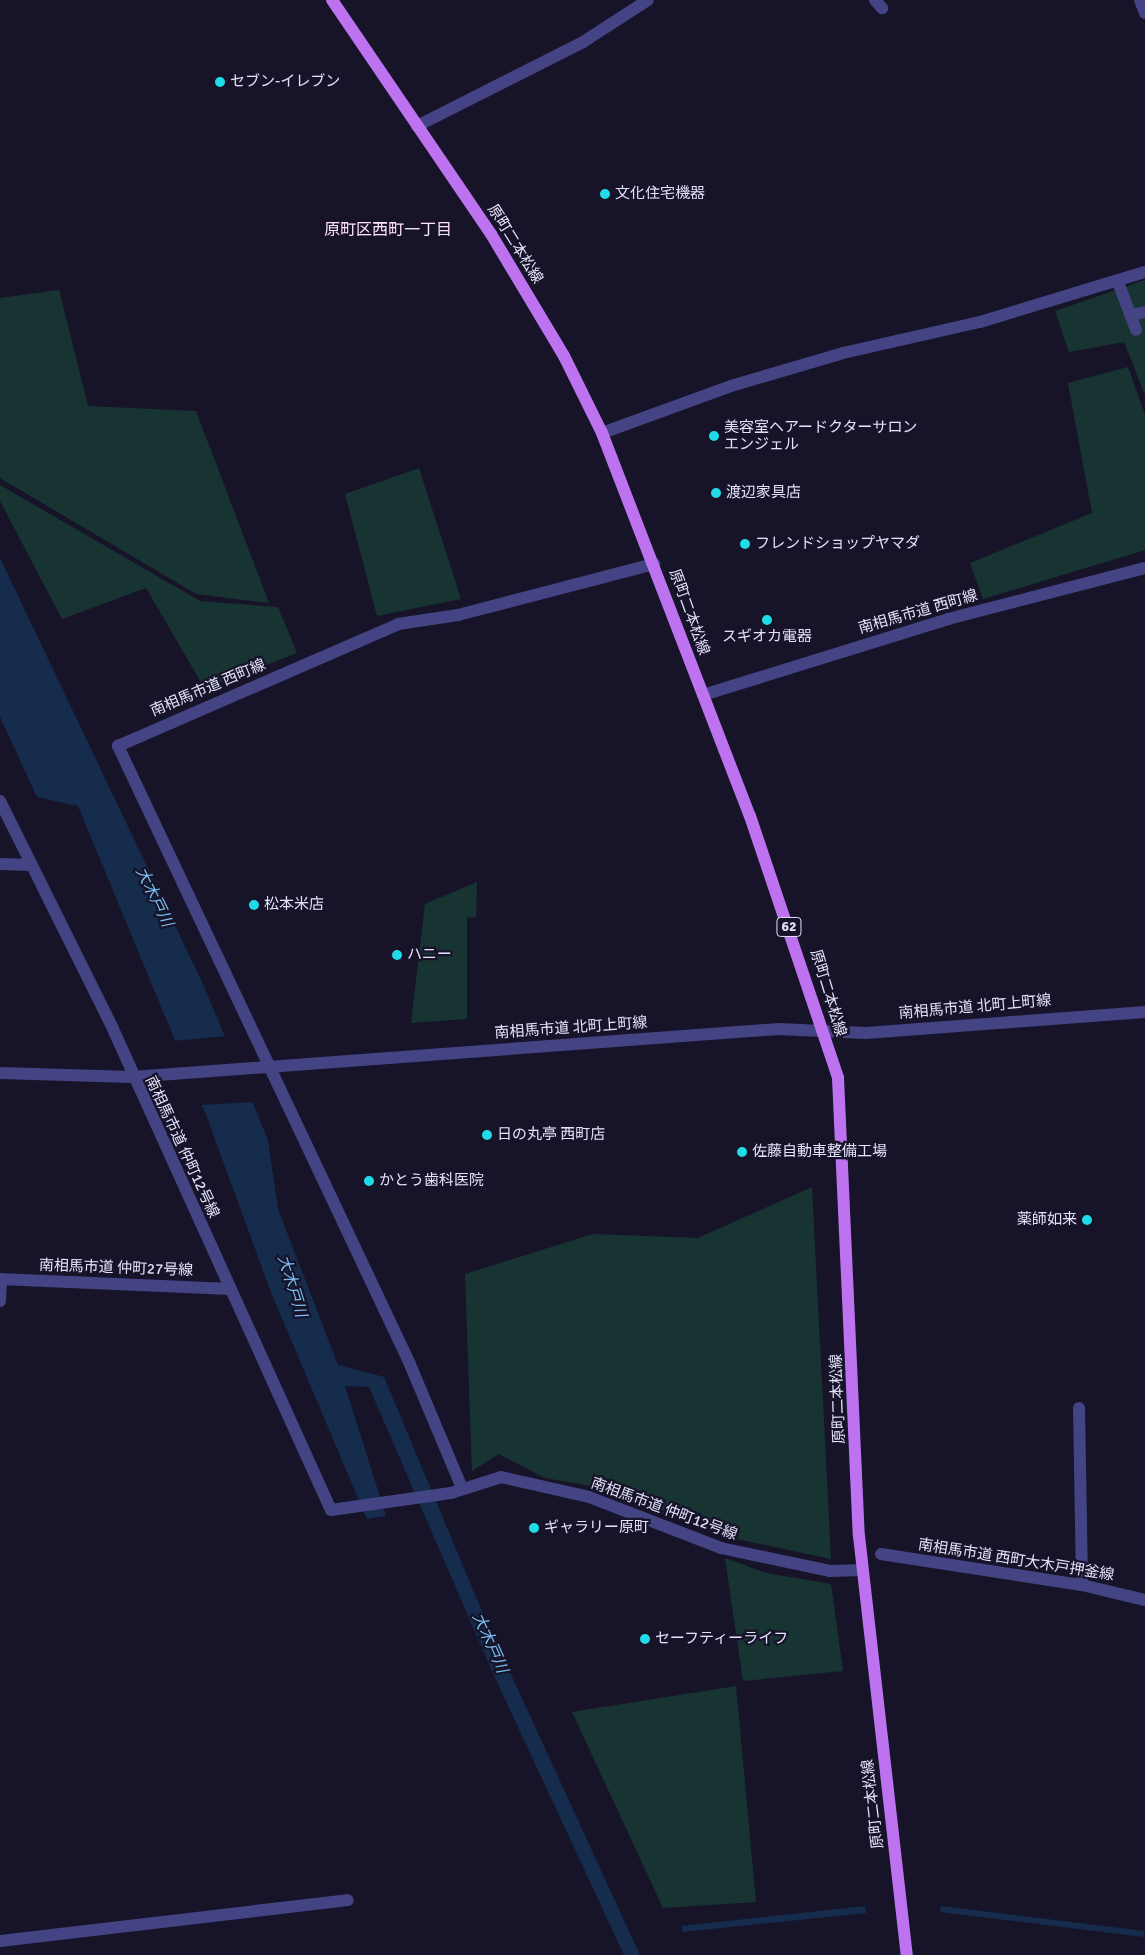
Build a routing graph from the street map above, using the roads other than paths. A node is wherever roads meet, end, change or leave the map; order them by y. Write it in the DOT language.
graph roads {
  1 [pos="332,0"];
  2 [pos="648,0"];
  3 [pos="1140,0"];
  4 [pos="1145,13"];
  5 [pos="417,126"];
  6 [pos="1145,272"];
  7 [pos="1118,282"];
  8 [pos="1145,312"];
  9 [pos="1131,315"];
  10 [pos="1136,330"];
  11 [pos="602,433"];
  12 [pos="654,564"];
  13 [pos="1145,568"];
  14 [pos="703,695"];
  15 [pos="0,801"];
  16 [pos="0,864"];
  17 [pos="30,865"];
  18 [pos="1145,1012"];
  19 [pos="823,1032"];
  20 [pos="272,1068"];
  21 [pos="0,1073"];
  22 [pos="132,1077"];
  23 [pos="0,1279"];
  24 [pos="231,1289"];
  25 [pos="0,1301"];
  26 [pos="1079,1408"];
  27 [pos="462,1488"];
  28 [pos="881,1554"];
  29 [pos="862,1570"];
  30 [pos="1082,1585"];
  31 [pos="1145,1600"];
  32 [pos="348,1900"];
  33 [pos="0,1941"];
  34 [pos="907,1955"];
  1 -- 5 [label="main road, 原町二本松線 / 62"];
  2 -- 5 [label="street"];
  3 -- 4 [label="street"];
  5 -- 11 [label="main road, 原町二本松線 / 62"];
  6 -- 7 [label="street"];
  7 -- 9 [label="street"];
  7 -- 11 [label="street"];
  8 -- 9 [label="street"];
  9 -- 10 [label="street"];
  11 -- 12 [label="main road, 原町二本松線 / 62"];
  12 -- 14 [label="main road, 原町二本松線 / 62"];
  12 -- 20 [label="street, 南相馬市道 西町線"];
  13 -- 14 [label="street, 南相馬市道 西町線"];
  14 -- 19 [label="main road, 原町二本松線 / 62"];
  15 -- 17 [label="street, 南相馬市道 仲町12号線"];
  16 -- 17 [label="street"];
  17 -- 22 [label="street, 南相馬市道 仲町12号線"];
  18 -- 19 [label="street, 南相馬市道 北町上町線"];
  19 -- 20 [label="street, 南相馬市道 北町上町線"];
  19 -- 29 [label="main road, 原町二本松線 / 62"];
  20 -- 22 [label="street, 南相馬市道 北町上町線"];
  20 -- 27 [label="street"];
  21 -- 22 [label="street, 南相馬市道 北町上町線"];
  22 -- 24 [label="street, 南相馬市道 仲町12号線"];
  23 -- 24 [label="street, 南相馬市道 仲町27号線"];
  23 -- 25 [label="street"];
  24 -- 27 [label="street, 南相馬市道 仲町12号線"];
  26 -- 30 [label="street"];
  27 -- 29 [label="street, 南相馬市道 仲町12号線"];
  28 -- 30 [label="street, 南相馬市道 西町大木戸押釜線"];
  29 -- 34 [label="main road, 原町二本松線 / 62"];
  30 -- 31 [label="street, 南相馬市道 西町大木戸押釜線"];
  32 -- 33 [label="street"];
}
